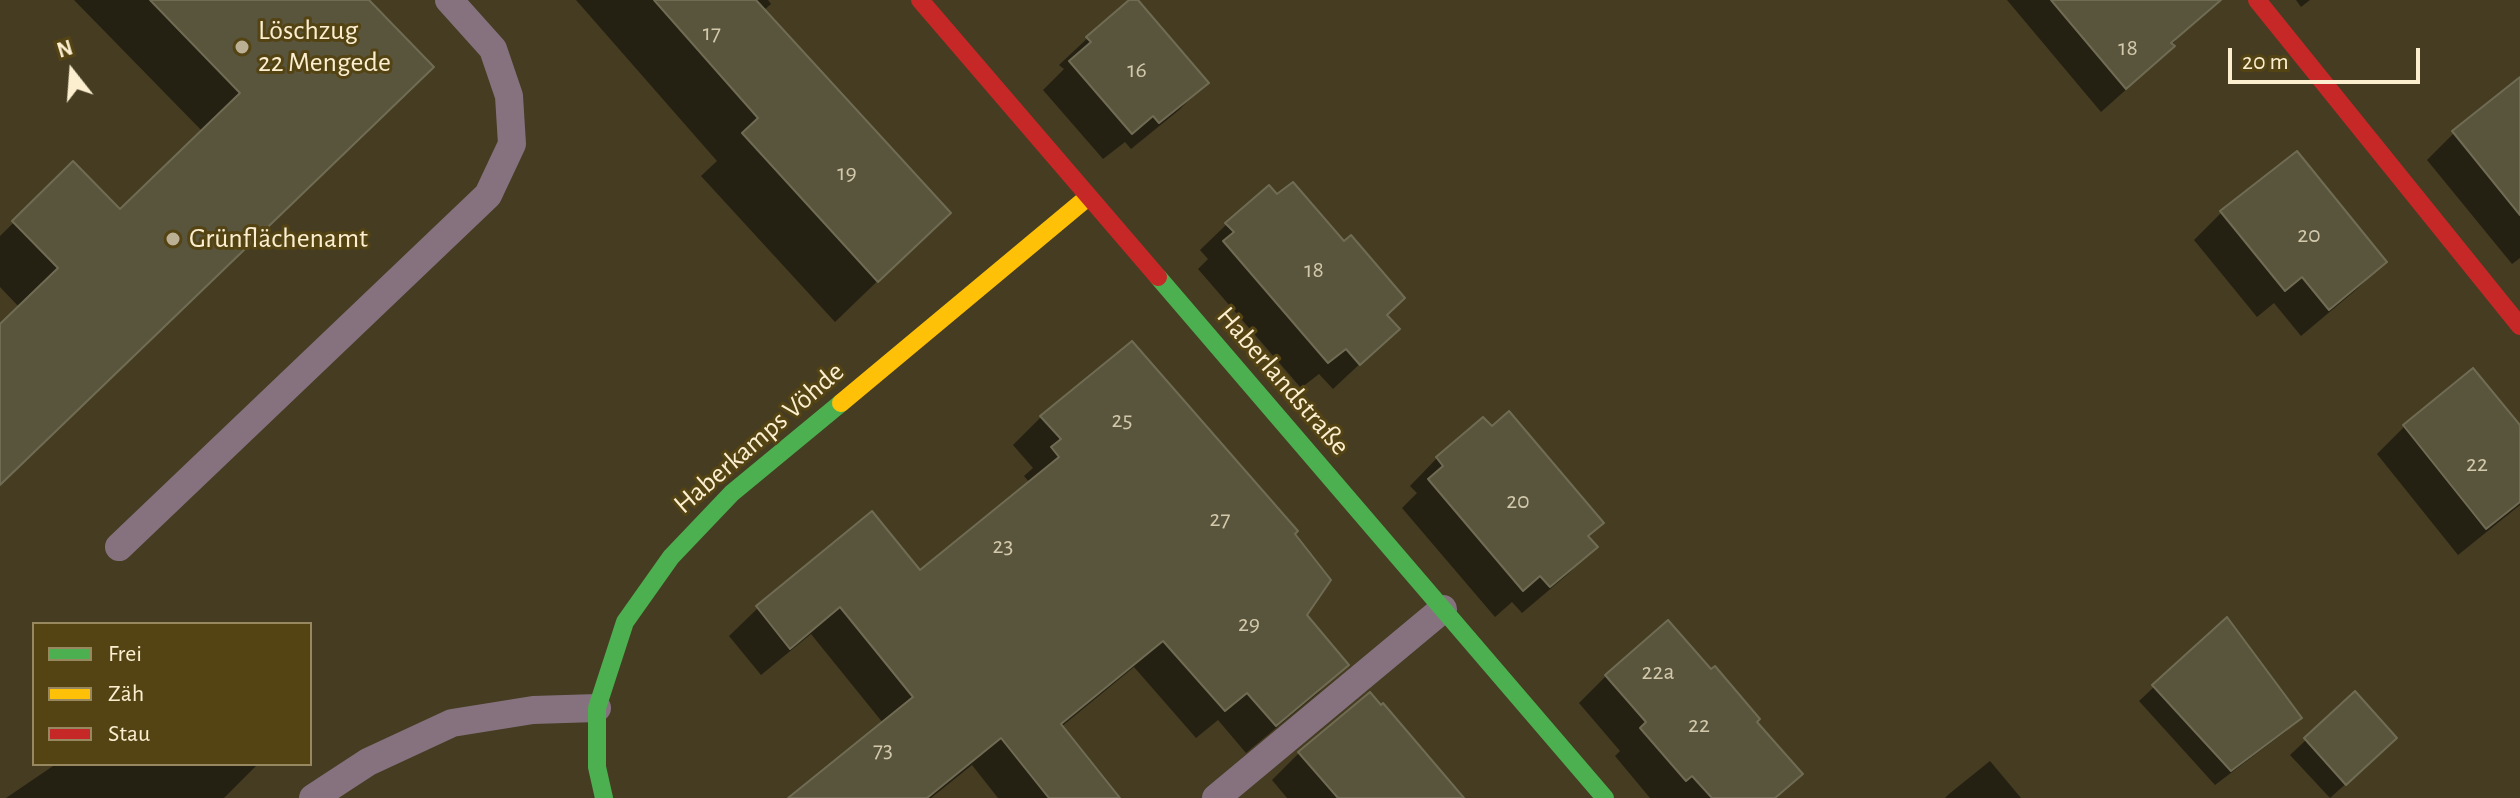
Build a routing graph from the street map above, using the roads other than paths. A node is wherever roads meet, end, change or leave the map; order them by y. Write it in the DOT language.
graph roads {
  1 [pos="449,0"];
  2 [pos="920,0"];
  3 [pos="2257,0"];
  4 [pos="1088,197"];
  5 [pos="2520,326"];
  6 [pos="119,547"];
  7 [pos="1443,609"];
  8 [pos="597,708"];
  9 [pos="313,798"];
  10 [pos="604,798"];
  11 [pos="1216,798"];
  12 [pos="1605,798"];
  1 -- 6 [label="lane"];
  2 -- 4 [label="street, Haberlandstraße"];
  3 -- 5 [label="street"];
  4 -- 7 [label="street, Haberlandstraße"];
  4 -- 8 [label="street, Haberkamps Vöhde"];
  7 -- 11 [label="lane"];
  7 -- 12 [label="street, Haberlandstraße"];
  8 -- 9 [label="lane"];
  8 -- 10 [label="street, Haberkamps Vöhde"];
}
